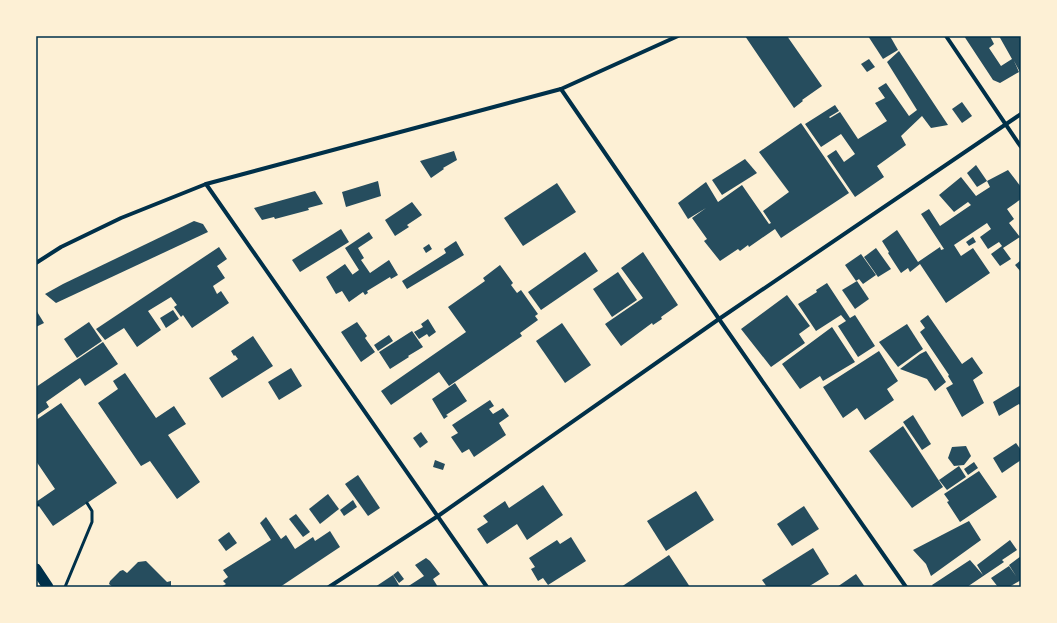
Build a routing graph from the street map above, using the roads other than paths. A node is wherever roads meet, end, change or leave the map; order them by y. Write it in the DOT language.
graph roads {
  1 [pos="678,36"];
  2 [pos="946,36"];
  3 [pos="561,89"];
  4 [pos="1021,114"];
  5 [pos="1005,124"];
  6 [pos="1021,147"];
  7 [pos="206,184"];
  8 [pos="36,263"];
  9 [pos="720,319"];
  10 [pos="87,503"];
  11 [pos="438,516"];
  12 [pos="36,569"];
  13 [pos="48,587"];
  14 [pos="65,587"];
  15 [pos="329,587"];
  16 [pos="487,587"];
  17 [pos="906,587"];
  1 -- 3 [label="street"];
  2 -- 5 [label="street"];
  3 -- 7 [label="street"];
  3 -- 9 [label="street"];
  4 -- 5 [label="street"];
  5 -- 6 [label="street"];
  5 -- 9 [label="street"];
  7 -- 8 [label="street"];
  7 -- 11 [label="street"];
  9 -- 11 [label="street"];
  9 -- 17 [label="street"];
  10 -- 14 [label="lane"];
  11 -- 15 [label="street"];
  11 -- 16 [label="street"];
  12 -- 13 [label="highway"];
}
